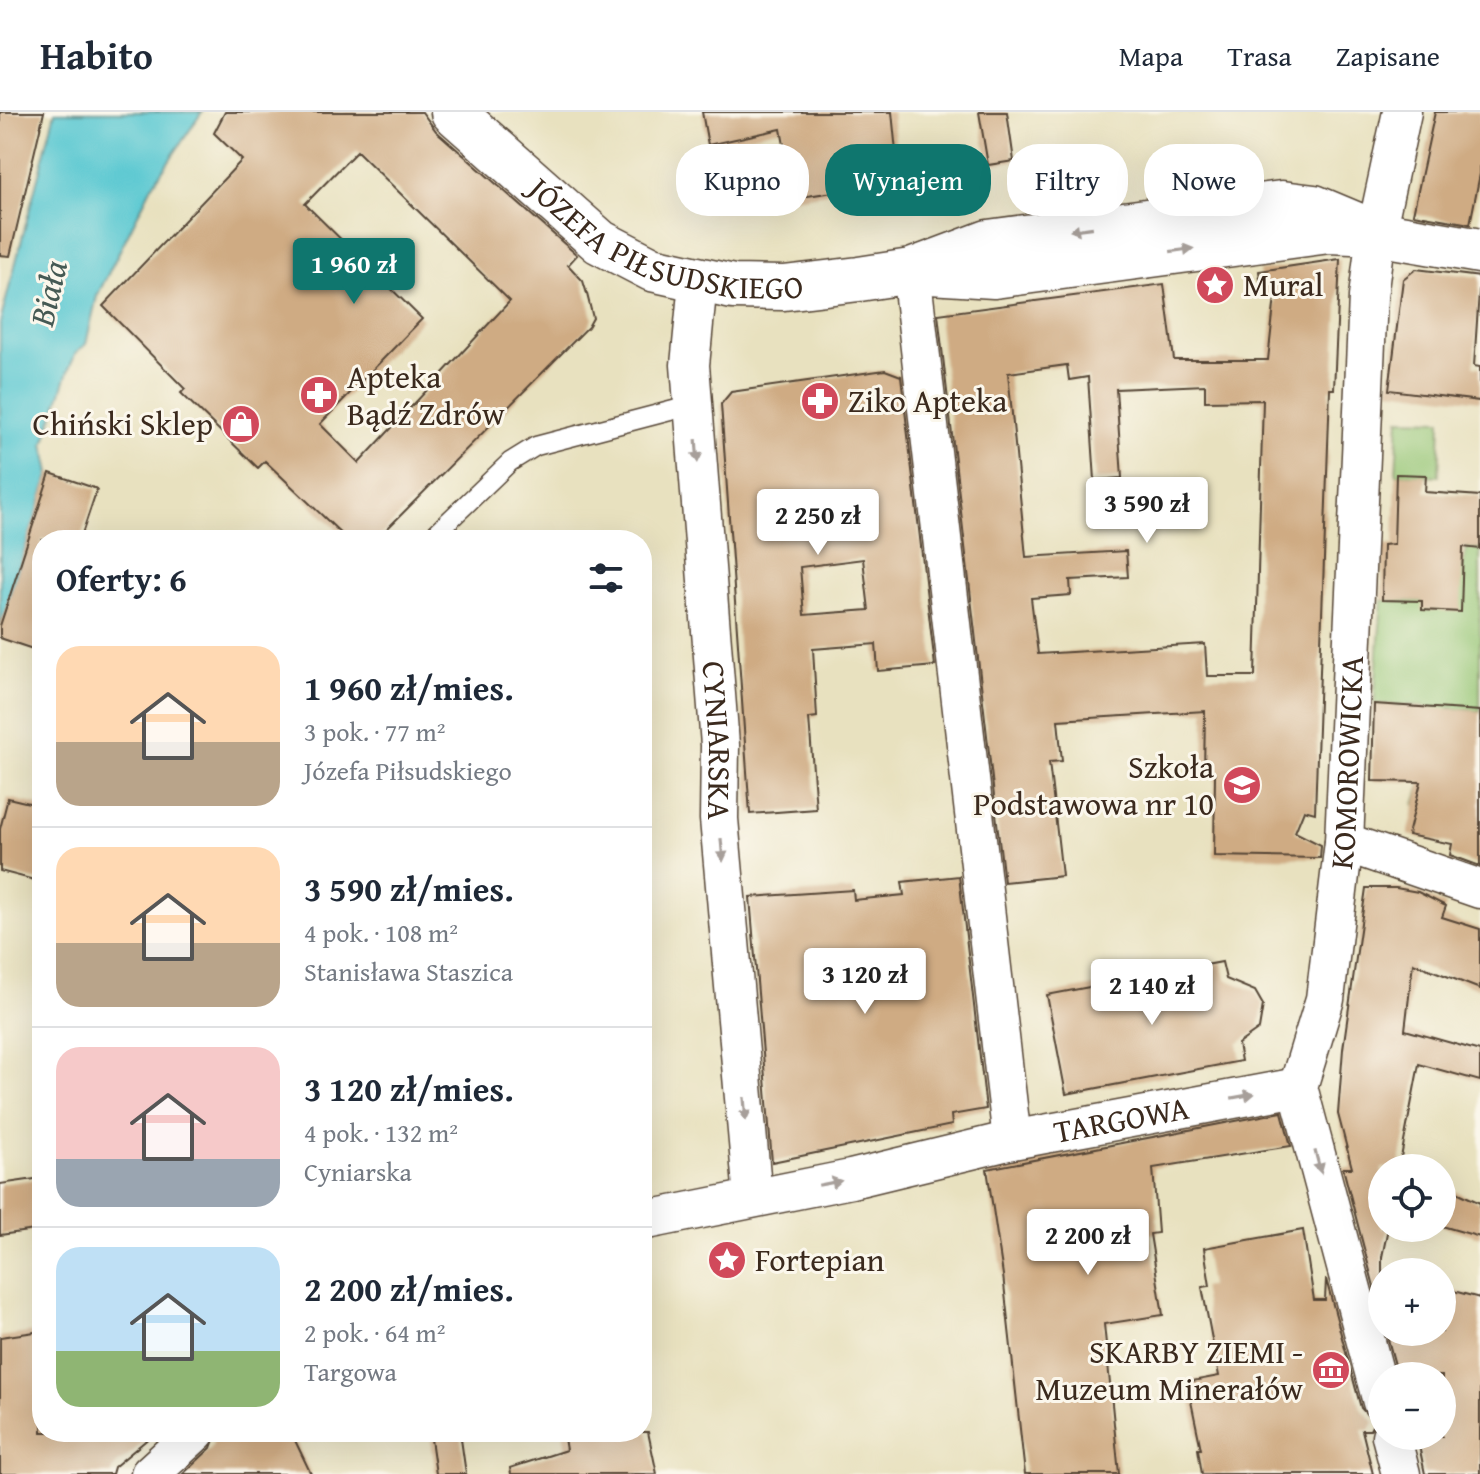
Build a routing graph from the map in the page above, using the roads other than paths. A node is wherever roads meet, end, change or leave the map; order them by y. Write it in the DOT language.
graph roads {
  1 [pos="453,112"];
  2 [pos="1402,112"];
  3 [pos="1376,233"];
  4 [pos="1480,251"];
  5 [pos="911,271"];
  6 [pos="698,282"];
  7 [pos="693,405"];
  8 [pos="439,530"];
  9 [pos="1344,842"];
  10 [pos="1480,889"];
  11 [pos="1298,1087"];
  12 [pos="1012,1140"];
  13 [pos="753,1198"];
  14 [pos="652,1219"];
  15 [pos="1371,1362"];
  16 [pos="185,1442"];
  17 [pos="1395,1450"];
  18 [pos="150,1474"];
  19 [pos="1401,1474"];
  1 -- 6 [label="street, JÓZEFA PIŁSUDSKIEGO"];
  2 -- 3 [label="street, KOMOROWICKA"];
  3 -- 4 [label="street, JÓZEFA PIŁSUDSKIEGO"];
  3 -- 5 [label="street, JÓZEFA PIŁSUDSKIEGO"];
  3 -- 9 [label="street, KOMOROWICKA"];
  5 -- 6 [label="street, JÓZEFA PIŁSUDSKIEGO"];
  5 -- 12 [label="street"];
  6 -- 7 [label="street, CYNIARSKA"];
  7 -- 8 [label="lane"];
  7 -- 13 [label="street, CYNIARSKA, one-way"];
  9 -- 10 [label="street"];
  9 -- 11 [label="street, KOMOROWICKA"];
  12 -- 11 [label="street, TARGOWA, one-way"];
  11 -- 15 [label="street, one-way"];
  13 -- 12 [label="street, TARGOWA, one-way"];
  13 -- 14 [label="street, TARGOWA"];
  16 -- 18 [label="street"];
  17 -- 19 [label="street"];
}
